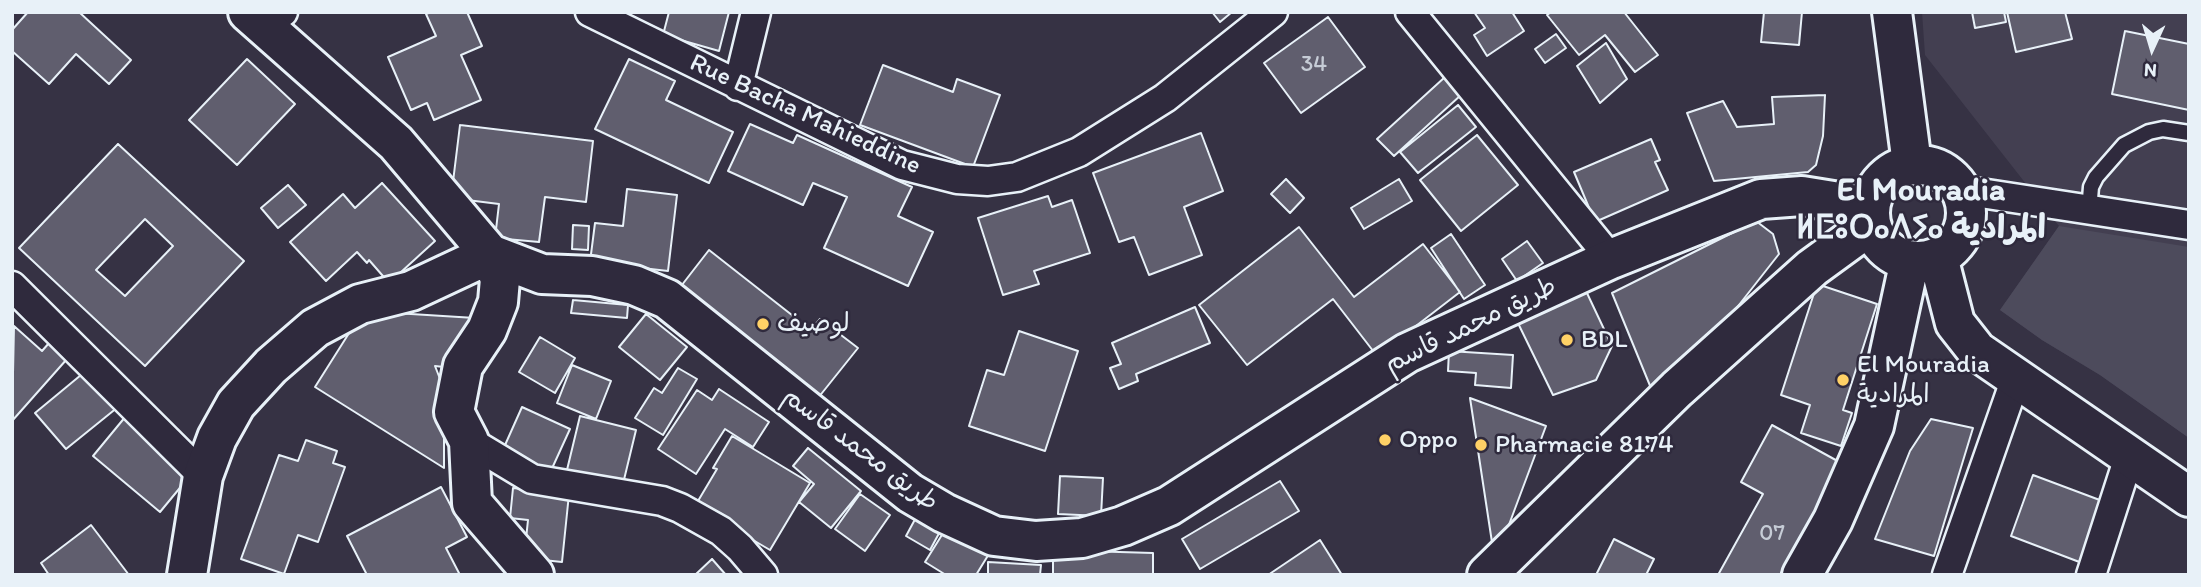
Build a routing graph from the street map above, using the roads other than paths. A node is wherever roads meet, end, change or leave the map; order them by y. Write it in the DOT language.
graph roads {
  1 [pos="590,12"];
  2 [pos="756,12"];
  3 [pos="1273,12"];
  4 [pos="1410,12"];
  5 [pos="1892,12"];
  6 [pos="262,14"];
  7 [pos="737,86"];
  8 [pos="2189,133"];
  9 [pos="1912,164"];
  10 [pos="1961,190"];
  11 [pos="2089,211"];
  12 [pos="1871,216"];
  13 [pos="2189,225"];
  14 [pos="490,254"];
  15 [pos="1924,258"];
  16 [pos="1611,259"];
  17 [pos="12,286"];
  18 [pos="2016,378"];
  19 [pos="469,441"];
  20 [pos="2129,457"];
  21 [pos="203,476"];
  22 [pos="2189,497"];
  23 [pos="187,575"];
  24 [pos="534,575"];
  25 [pos="763,575"];
  26 [pos="1487,575"];
  27 [pos="1802,575"];
  28 [pos="1947,575"];
  29 [pos="2091,575"];
  1 -- 7 [label="street, Rue Bacha Mahieddine"];
  2 -- 7 [label="street"];
  3 -- 7 [label="street, Rue Bacha Mahieddine"];
  4 -- 16 [label="street"];
  5 -- 9 [label="street"];
  6 -- 14 [label="street"];
  8 -- 11 [label="lane"];
  9 -- 10 [label="street"];
  9 -- 12 [label="street"];
  10 -- 11 [label="street"];
  10 -- 15 [label="street"];
  11 -- 13 [label="street"];
  12 -- 15 [label="street"];
  12 -- 16 [label="street, طريق محمد قاسم"];
  12 -- 26 [label="street"];
  14 -- 16 [label="street, طريق محمد قاسم"];
  14 -- 19 [label="street"];
  14 -- 21 [label="street"];
  15 -- 18 [label="street"];
  15 -- 27 [label="street"];
  17 -- 21 [label="street"];
  18 -- 20 [label="street"];
  18 -- 28 [label="street"];
  19 -- 24 [label="street"];
  19 -- 25 [label="street"];
  20 -- 22 [label="street"];
  20 -- 29 [label="street"];
  21 -- 23 [label="street"];
}
